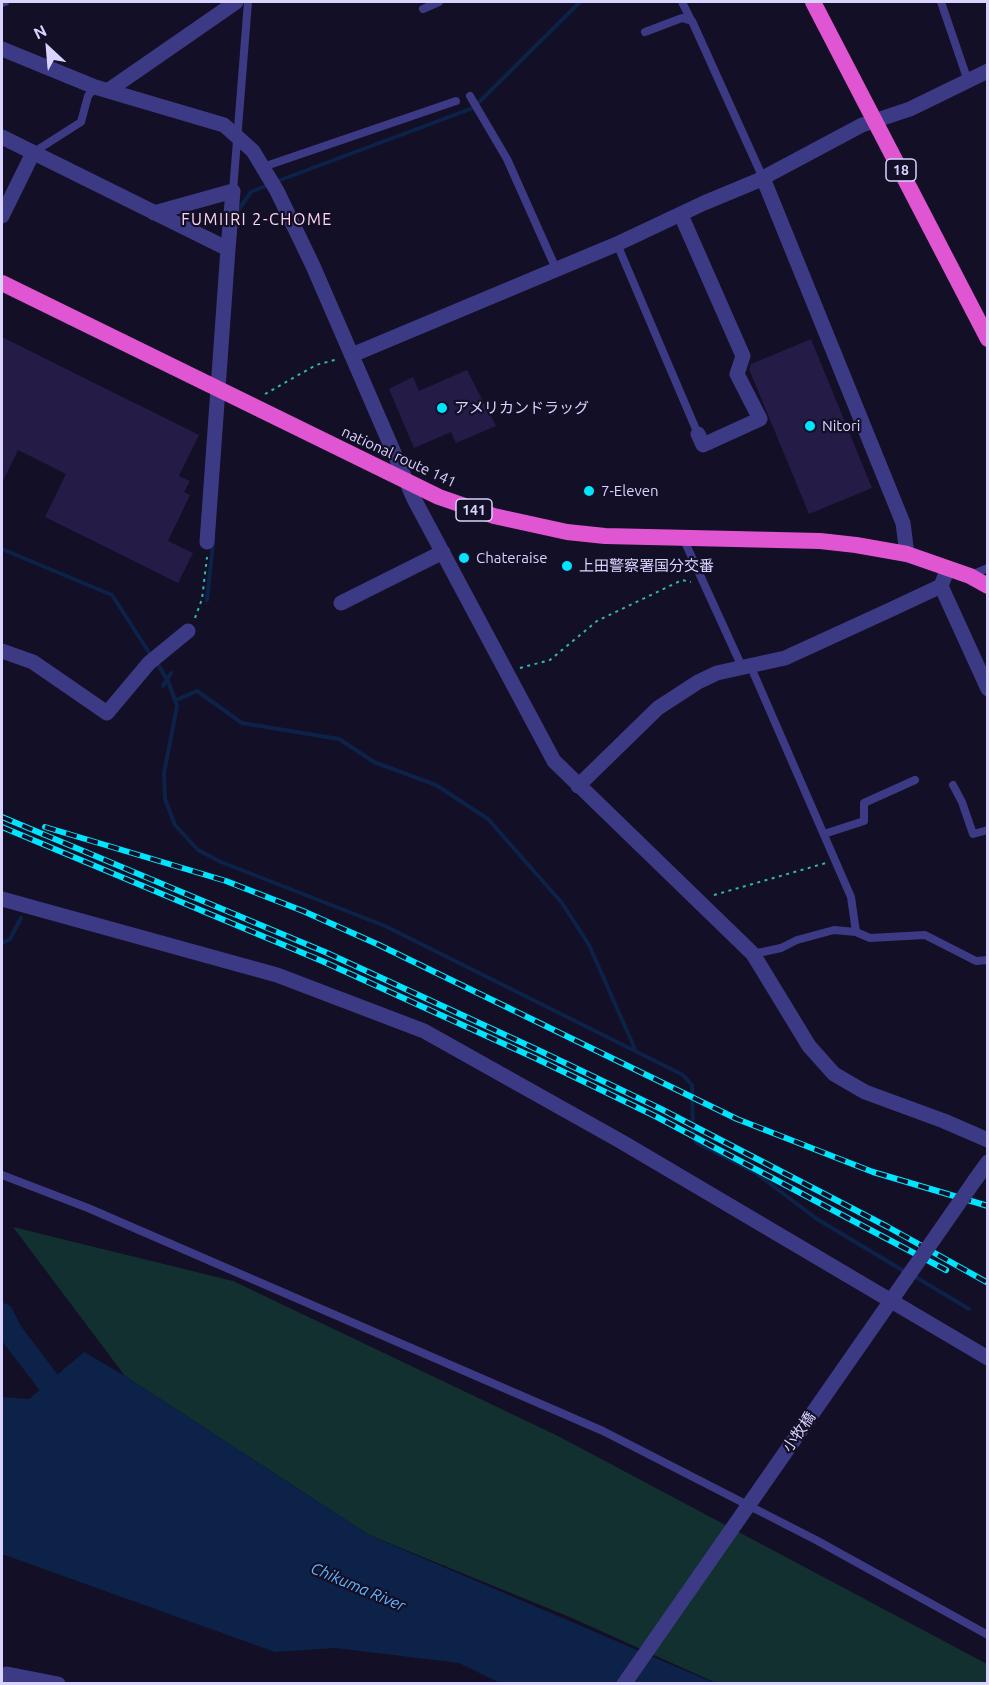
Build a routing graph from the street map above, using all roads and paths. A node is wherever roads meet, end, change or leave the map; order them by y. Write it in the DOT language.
graph roads {
  1 [pos="236,2"];
  2 [pos="248,2"];
  3 [pos="439,2"];
  4 [pos="682,2"];
  5 [pos="813,2"];
  6 [pos="941,2"];
  7 [pos="217,7"];
  8 [pos="423,9"];
  9 [pos="692,21"];
  10 [pos="645,32"];
  11 [pos="2,49"];
  12 [pos="987,71"];
  13 [pos="968,81"];
  14 [pos="102,88"];
  15 [pos="470,96"];
  16 [pos="456,101"];
  17 [pos="875,120"];
  18 [pos="238,136"];
  19 [pos="2,137"];
  20 [pos="33,153"];
  21 [pos="266,171"];
  22 [pos="763,178"];
  23 [pos="233,190"];
  24 [pos="154,213"];
  25 [pos="681,215"];
  26 [pos="2,216"];
  27 [pos="617,244"];
  28 [pos="228,249"];
  29 [pos="557,271"];
  30 [pos="2,283"];
  31 [pos="987,339"];
  32 [pos="352,355"];
  33 [pos="217,389"];
  34 [pos="247,404"];
  35 [pos="698,434"];
  36 [pos="405,481"];
  37 [pos="684,540"];
  38 [pos="207,548"];
  39 [pos="443,552"];
  40 [pos="907,554"];
  41 [pos="987,567"];
  42 [pos="948,568"];
  43 [pos="970,576"];
  44 [pos="705,585"];
  45 [pos="987,585"];
  46 [pos="941,586"];
  47 [pos="340,603"];
  48 [pos="191,626"];
  49 [pos="2,651"];
  50 [pos="746,666"];
  51 [pos="506,672"];
  52 [pos="987,688"];
  53 [pos="915,780"];
  54 [pos="953,785"];
  55 [pos="578,786"];
  56 [pos="987,830"];
  57 [pos="824,834"];
  58 [pos="835,860"];
  59 [pos="2,899"];
  60 [pos="699,900"];
  61 [pos="856,932"];
  62 [pos="753,954"];
  63 [pos="987,960"];
  64 [pos="987,1140"];
  65 [pos="987,1162"];
  66 [pos="2,1174"];
  67 [pos="987,1358"];
  68 [pos="987,1635"];
  69 [pos="4,1677"];
  70 [pos="58,1683"];
  71 [pos="624,1683"];
  1 -- 7 [label="street"];
  2 -- 18 [label="lane"];
  3 -- 8 [label="lane"];
  4 -- 9 [label="lane"];
  5 -- 17 [label="highway, 18"];
  6 -- 13 [label="lane"];
  7 -- 14 [label="street"];
  9 -- 10 [label="lane"];
  9 -- 22 [label="lane"];
  11 -- 14 [label="street"];
  12 -- 13 [label="street"];
  13 -- 17 [label="street"];
  14 -- 18 [label="street"];
  14 -- 20 [label="lane"];
  15 -- 29 [label="lane"];
  16 -- 21 [label="lane"];
  17 -- 22 [label="street"];
  17 -- 31 [label="highway, 18"];
  18 -- 21 [label="street"];
  18 -- 23 [label="lane"];
  19 -- 20 [label="street"];
  20 -- 24 [label="street"];
  20 -- 26 [label="street"];
  21 -- 32 [label="street"];
  22 -- 25 [label="street"];
  22 -- 40 [label="street"];
  23 -- 24 [label="street"];
  23 -- 28 [label="street"];
  24 -- 28 [label="street"];
  25 -- 27 [label="street"];
  25 -- 35 [label="street"];
  27 -- 29 [label="street"];
  27 -- 35 [label="lane"];
  28 -- 33 [label="street"];
  29 -- 32 [label="street"];
  30 -- 33 [label="highway, national route 141 / 141"];
  32 -- 34 [label="path"];
  32 -- 36 [label="street"];
  33 -- 34 [label="highway, national route 141 / 141"];
  33 -- 38 [label="street"];
  34 -- 36 [label="highway, national route 141 / 141"];
  36 -- 37 [label="highway, national route 141 / 141"];
  36 -- 39 [label="street"];
  37 -- 40 [label="highway, national route 141 / 141"];
  37 -- 44 [label="lane"];
  38 -- 48 [label="path"];
  39 -- 47 [label="street"];
  39 -- 51 [label="street"];
  40 -- 42 [label="highway, national route 141 / 141"];
  41 -- 43 [label="lane"];
  42 -- 43 [label="highway, national route 141 / 141"];
  42 -- 46 [label="street"];
  43 -- 45 [label="highway, national route 141 / 141"];
  44 -- 50 [label="lane"];
  44 -- 51 [label="path"];
  46 -- 50 [label="street"];
  46 -- 52 [label="street"];
  48 -- 49 [label="street"];
  50 -- 55 [label="street"];
  50 -- 57 [label="lane"];
  51 -- 55 [label="street"];
  53 -- 57 [label="lane"];
  54 -- 56 [label="lane"];
  55 -- 60 [label="street"];
  57 -- 58 [label="lane"];
  58 -- 60 [label="path"];
  58 -- 61 [label="lane"];
  59 -- 67 [label="street"];
  60 -- 62 [label="street"];
  61 -- 62 [label="lane"];
  61 -- 63 [label="lane"];
  62 -- 64 [label="street"];
  65 -- 71 [label="street, 小牧橋, bridge"];
  66 -- 68 [label="lane"];
  69 -- 70 [label="street"];
}
